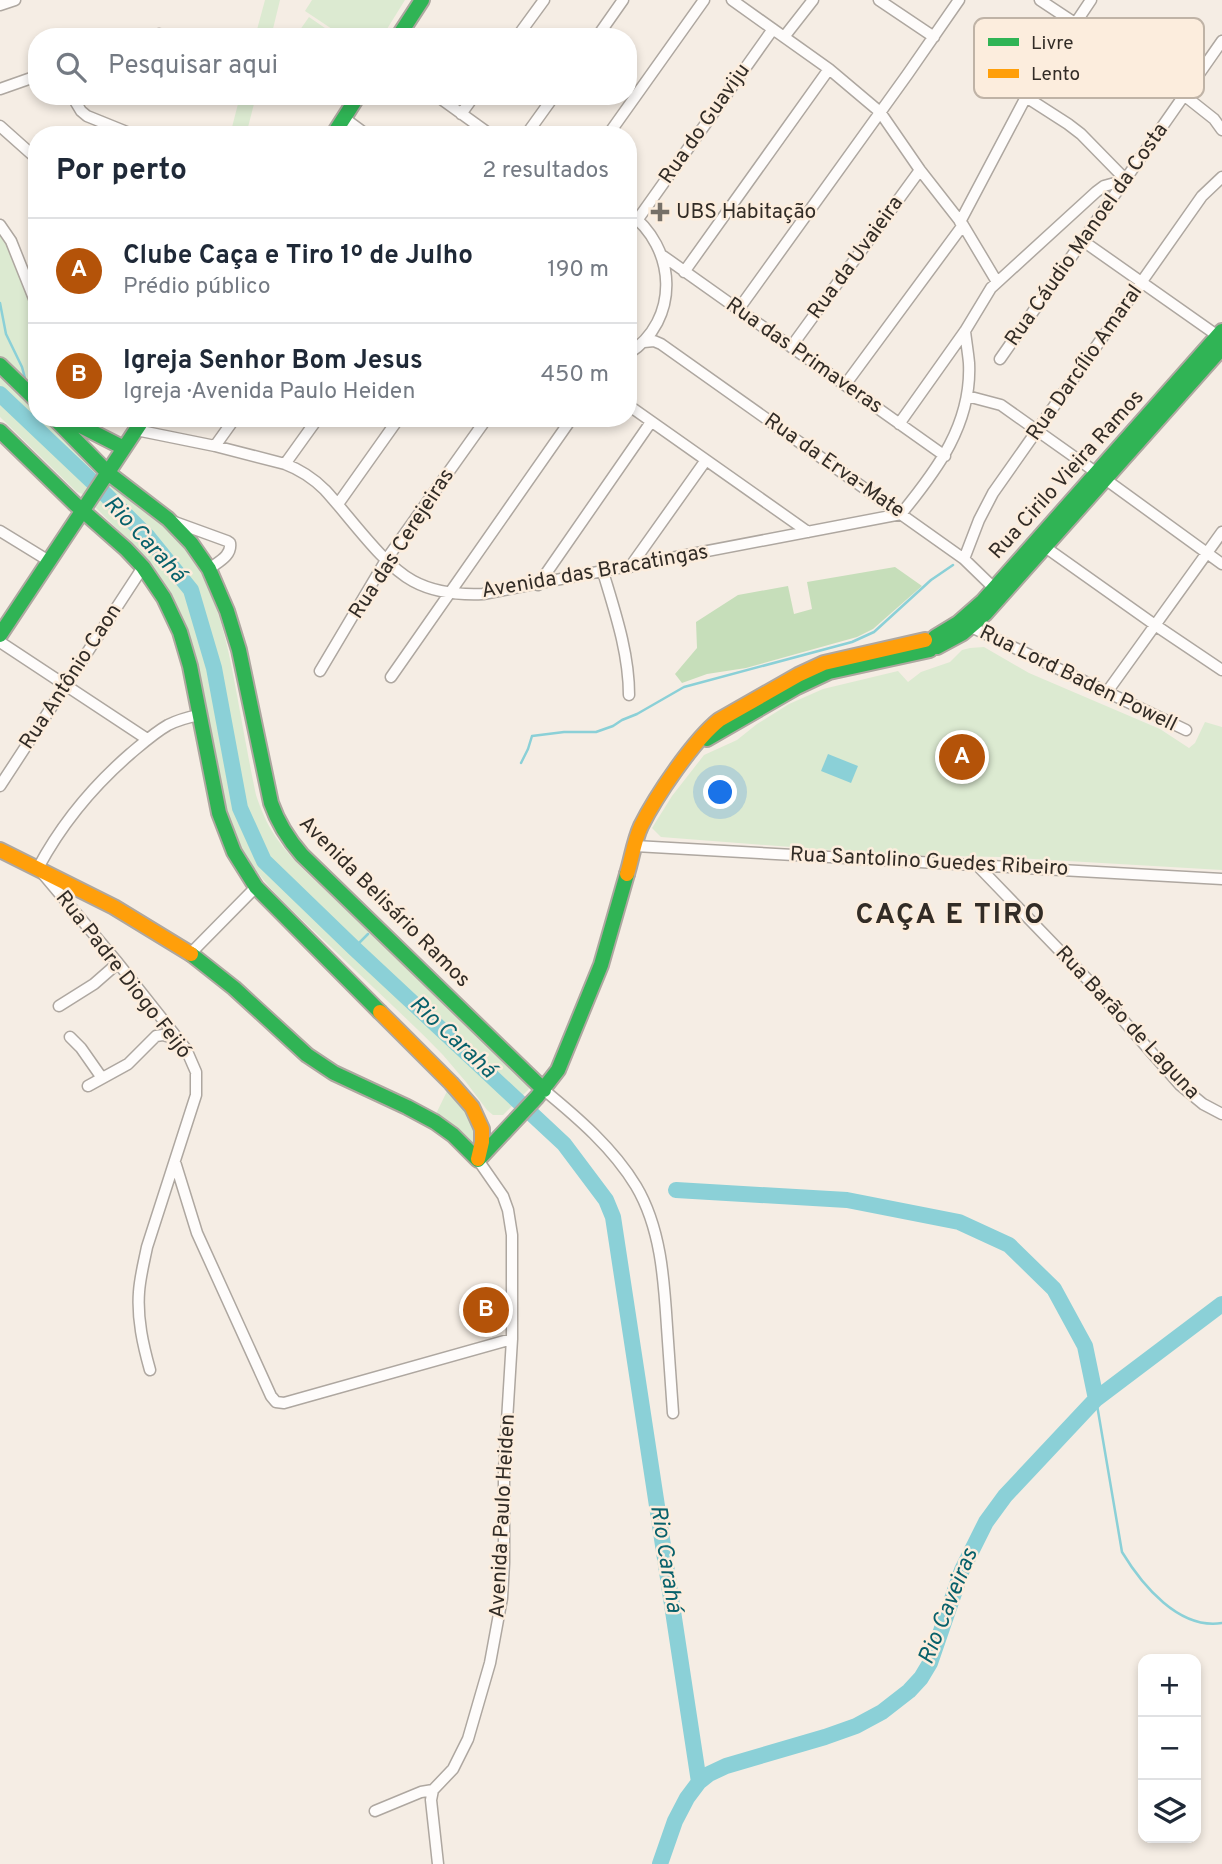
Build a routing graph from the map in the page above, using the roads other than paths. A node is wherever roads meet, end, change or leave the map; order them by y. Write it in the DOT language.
graph roads {
  1 [pos="15,0"];
  2 [pos="422,0"];
  3 [pos="544,0"];
  4 [pos="623,0"];
  5 [pos="704,0"];
  6 [pos="732,0"];
  7 [pos="813,0"];
  8 [pos="879,0"];
  9 [pos="959,0"];
  10 [pos="1040,0"];
  11 [pos="1091,0"];
  12 [pos="0,5"];
  13 [pos="1066,18"];
  14 [pos="1079,18"];
  15 [pos="404,28"];
  16 [pos="524,28"];
  17 [pos="603,28"];
  18 [pos="773,29"];
  19 [pos="784,37"];
  20 [pos="934,37"];
  21 [pos="1222,41"];
  22 [pos="1204,68"];
  23 [pos="829,69"];
  24 [pos="28,79"];
  25 [pos="0,89"];
  26 [pos="637,94"];
  27 [pos="1025,98"];
  28 [pos="1028,98"];
  29 [pos="1184,98"];
  30 [pos="1188,98"];
  31 [pos="77,105"];
  32 [pos="352,105"];
  33 [pos="449,105"];
  34 [pos="468,105"];
  35 [pos="548,105"];
  36 [pos="629,105"];
  37 [pos="880,112"];
  38 [pos="461,114"];
  39 [pos="344,118"];
  40 [pos="112,126"];
  41 [pos="338,126"];
  42 [pos="355,126"];
  43 [pos="478,126"];
  44 [pos="532,126"];
  45 [pos="614,126"];
  46 [pos="0,127"];
  47 [pos="1222,130"];
  48 [pos="28,151"];
  49 [pos="920,170"];
  50 [pos="1222,177"];
  51 [pos="1126,180"];
  52 [pos="638,219"];
  53 [pos="962,224"];
  54 [pos="0,225"];
  55 [pos="1083,241"];
  56 [pos="663,256"];
  57 [pos="684,272"];
  58 [pos="997,282"];
  59 [pos="1142,282"];
  60 [pos="28,284"];
  61 [pos="738,310"];
  62 [pos="654,328"];
  63 [pos="965,331"];
  64 [pos="1221,338"];
  65 [pos="644,342"];
  66 [pos="661,344"];
  67 [pos="637,347"];
  68 [pos="791,347"];
  69 [pos="1000,359"];
  70 [pos="0,365"];
  71 [pos="845,386"];
  72 [pos="28,392"];
  73 [pos="967,396"];
  74 [pos="637,412"];
  75 [pos="651,422"];
  76 [pos="899,424"];
  77 [pos="62,427"];
  78 [pos="88,427"];
  79 [pos="138,427"];
  80 [pos="150,427"];
  81 [pos="229,427"];
  82 [pos="312,427"];
  83 [pos="392,427"];
  84 [pos="481,427"];
  85 [pos="566,427"];
  86 [pos="1038,430"];
  87 [pos="0,431"];
  88 [pos="215,446"];
  89 [pos="124,448"];
  90 [pos="945,456"];
  91 [pos="706,460"];
  92 [pos="285,464"];
  93 [pos="106,475"];
  94 [pos="1101,476"];
  95 [pos="338,503"];
  96 [pos="83,511"];
  97 [pos="901,514"];
  98 [pos="168,519"];
  99 [pos="0,531"];
  100 [pos="808,532"];
  101 [pos="1222,532"];
  102 [pos="1045,547"];
  103 [pos="1207,553"];
  104 [pos="964,559"];
  105 [pos="386,560"];
  106 [pos="49,561"];
  107 [pos="1222,564"];
  108 [pos="630,567"];
  109 [pos="143,568"];
  110 [pos="209,569"];
  111 [pos="603,572"];
  112 [pos="538,585"];
  113 [pos="449,593"];
  114 [pos="998,593"];
  115 [pos="1155,625"];
  116 [pos="971,627"];
  117 [pos="0,635"];
  118 [pos="0,642"];
  119 [pos="932,644"];
  120 [pos="1222,670"];
  121 [pos="320,671"];
  122 [pos="391,677"];
  123 [pos="66,685"];
  124 [pos="1107,692"];
  125 [pos="629,695"];
  126 [pos="199,715"];
  127 [pos="1186,730"];
  128 [pos="147,739"];
  129 [pos="0,786"];
  130 [pos="635,846"];
  131 [pos="0,850"];
  132 [pos="977,865"];
  133 [pos="38,868"];
  134 [pos="1222,879"];
  135 [pos="256,887"];
  136 [pos="190,954"];
  137 [pos="118,964"];
  138 [pos="59,1006"];
  139 [pos="70,1037"];
  140 [pos="178,1039"];
  141 [pos="102,1078"];
  142 [pos="88,1086"];
  143 [pos="540,1093"];
  144 [pos="1222,1114"];
  145 [pos="478,1160"];
  146 [pos="175,1162"];
  147 [pos="512,1339"];
  148 [pos="150,1370"];
  149 [pos="673,1413"];
  150 [pos="433,1790"];
  151 [pos="375,1811"];
  152 [pos="438,1864"];
  1 -- 12 [label="street"];
  2 -- 15 [label="main road"];
  3 -- 16 [label="street"];
  4 -- 17 [label="street"];
  5 -- 26 [label="street"];
  6 -- 18 [label="street"];
  7 -- 19 [label="street"];
  8 -- 20 [label="street"];
  9 -- 20 [label="street"];
  10 -- 13 [label="street"];
  11 -- 14 [label="street"];
  18 -- 19 [label="street"];
  18 -- 52 [label="street, Rua do Guaviju"];
  19 -- 23 [label="street"];
  20 -- 37 [label="street"];
  21 -- 22 [label="street, Rua Cáudio Manoel da Costa"];
  23 -- 37 [label="street"];
  23 -- 57 [label="street"];
  24 -- 25 [label="street"];
  27 -- 53 [label="street"];
  28 -- 51 [label="street"];
  29 -- 51 [label="street, Rua Cáudio Manoel da Costa"];
  30 -- 47 [label="street"];
  31 -- 40 [label="street"];
  32 -- 39 [label="main road"];
  33 -- 38 [label="street"];
  34 -- 38 [label="street"];
  35 -- 44 [label="street"];
  36 -- 45 [label="street"];
  37 -- 49 [label="street"];
  37 -- 61 [label="street"];
  38 -- 43 [label="street"];
  39 -- 41 [label="main road"];
  39 -- 42 [label="street"];
  46 -- 48 [label="street"];
  49 -- 53 [label="street"];
  49 -- 68 [label="street, Rua da Uvaieira"];
  50 -- 59 [label="street, Rua Darcílio Amaral"];
  51 -- 55 [label="street, Rua Cáudio Manoel da Costa"];
  51 -- 58 [label="street"];
  52 -- 56 [label="street"];
  53 -- 58 [label="street"];
  53 -- 71 [label="street"];
  54 -- 60 [label="street"];
  55 -- 59 [label="street"];
  55 -- 69 [label="street, Rua Cáudio Manoel da Costa"];
  56 -- 57 [label="street, Rua das Primaveras"];
  56 -- 62 [label="street"];
  57 -- 61 [label="street, Rua das Primaveras"];
  58 -- 63 [label="street"];
  59 -- 64 [label="street"];
  59 -- 86 [label="street, Rua Darcílio Amaral"];
  61 -- 68 [label="street, Rua das Primaveras"];
  62 -- 65 [label="street"];
  62 -- 66 [label="street"];
  63 -- 73 [label="street"];
  63 -- 76 [label="street"];
  64 -- 94 [label="main road, Rua Cirilo Vieira Ramos"];
  65 -- 66 [label="street, Rua da Erva-Mate"];
  65 -- 67 [label="street"];
  66 -- 97 [label="street, Rua da Erva-Mate"];
  68 -- 71 [label="street, Rua das Primaveras"];
  70 -- 72 [label="main road"];
  71 -- 76 [label="street, Rua das Primaveras"];
  73 -- 86 [label="street"];
  73 -- 90 [label="street"];
  74 -- 75 [label="street"];
  75 -- 91 [label="street"];
  75 -- 112 [label="street"];
  76 -- 90 [label="street, Rua das Primaveras"];
  77 -- 93 [label="main road, Avenida Belisário Ramos"];
  78 -- 89 [label="main road"];
  79 -- 89 [label="main road"];
  80 -- 88 [label="street, Avenida das Bracatingas"];
  81 -- 88 [label="street"];
  82 -- 92 [label="street"];
  83 -- 95 [label="street"];
  84 -- 105 [label="street, Rua das Cerejeiras"];
  85 -- 113 [label="street"];
  86 -- 94 [label="street"];
  86 -- 104 [label="street, Rua Darcílio Amaral"];
  87 -- 96 [label="main road"];
  88 -- 92 [label="street, Avenida das Bracatingas"];
  89 -- 93 [label="main road"];
  90 -- 97 [label="street"];
  91 -- 100 [label="street"];
  91 -- 108 [label="street"];
  92 -- 95 [label="street, Avenida das Bracatingas"];
  93 -- 96 [label="main road"];
  93 -- 98 [label="main road, Avenida Belisário Ramos"];
  94 -- 102 [label="main road, Rua Cirilo Vieira Ramos"];
  94 -- 103 [label="street"];
  94 -- 114 [label="main road, Rua Cirilo Vieira Ramos"];
  95 -- 105 [label="street, Avenida das Bracatingas"];
  96 -- 106 [label="main road"];
  96 -- 109 [label="main road"];
  97 -- 100 [label="street, Avenida das Bracatingas"];
  97 -- 104 [label="street, Rua da Erva-Mate"];
  98 -- 110 [label="main road, Avenida Belisário Ramos"];
  98 -- 110 [label="street"];
  99 -- 106 [label="street"];
  100 -- 108 [label="street, Avenida das Bracatingas"];
  101 -- 103 [label="street"];
  102 -- 114 [label="main road, Rua Cirilo Vieira Ramos"];
  102 -- 115 [label="street"];
  103 -- 107 [label="street"];
  103 -- 115 [label="street"];
  104 -- 114 [label="street, Rua da Erva-Mate"];
  105 -- 113 [label="street, Avenida das Bracatingas"];
  105 -- 121 [label="street, Rua das Cerejeiras"];
  106 -- 117 [label="main road"];
  108 -- 111 [label="street, Avenida das Bracatingas"];
  109 -- 123 [label="street, Rua Antônio Caon"];
  109 -- 126 [label="main road"];
  110 -- 143 [label="main road, Avenida Belisário Ramos"];
  111 -- 112 [label="street, Avenida das Bracatingas"];
  111 -- 125 [label="street"];
  112 -- 113 [label="street, Avenida das Bracatingas"];
  113 -- 122 [label="street"];
  114 -- 116 [label="main road, Rua Cirilo Vieira Ramos"];
  114 -- 119 [label="main road, Rua Cirilo Vieira Ramos"];
  115 -- 120 [label="street"];
  115 -- 124 [label="street"];
  116 -- 119 [label="main road, Rua Cirilo Vieira Ramos"];
  116 -- 124 [label="street, Rua Lord Baden Powell"];
  118 -- 123 [label="street"];
  119 -- 130 [label="main road, Rua Cirilo Vieira Ramos"];
  123 -- 128 [label="street"];
  123 -- 129 [label="street, Rua Antônio Caon"];
  124 -- 127 [label="street, Rua Lord Baden Powell"];
  126 -- 128 [label="street"];
  126 -- 135 [label="main road"];
  128 -- 133 [label="street"];
  130 -- 132 [label="street, Rua Santolino Guedes Ribeiro"];
  130 -- 143 [label="main road, Rua Cirilo Vieira Ramos"];
  131 -- 133 [label="main road"];
  132 -- 134 [label="street, Rua Santolino Guedes Ribeiro"];
  132 -- 144 [label="street, Rua Barão de Laguna"];
  133 -- 136 [label="main road"];
  133 -- 137 [label="street, Rua Padre Diogo Feijó"];
  135 -- 136 [label="street"];
  135 -- 145 [label="main road"];
  136 -- 145 [label="main road"];
  137 -- 138 [label="street"];
  137 -- 140 [label="street, Rua Padre Diogo Feijó"];
  139 -- 141 [label="street"];
  140 -- 141 [label="street"];
  140 -- 146 [label="street, Rua Padre Diogo Feijó"];
  141 -- 142 [label="street"];
  143 -- 145 [label="main road, Rua Cirilo Vieira Ramos"];
  143 -- 149 [label="street, Avenida Belisário Ramos"];
  145 -- 147 [label="street, Avenida Paulo Heiden"];
  146 -- 147 [label="street"];
  146 -- 148 [label="street, Rua Padre Diogo Feijó"];
  147 -- 150 [label="street, Avenida Paulo Heiden"];
  150 -- 151 [label="street"];
  150 -- 152 [label="street"];
}
